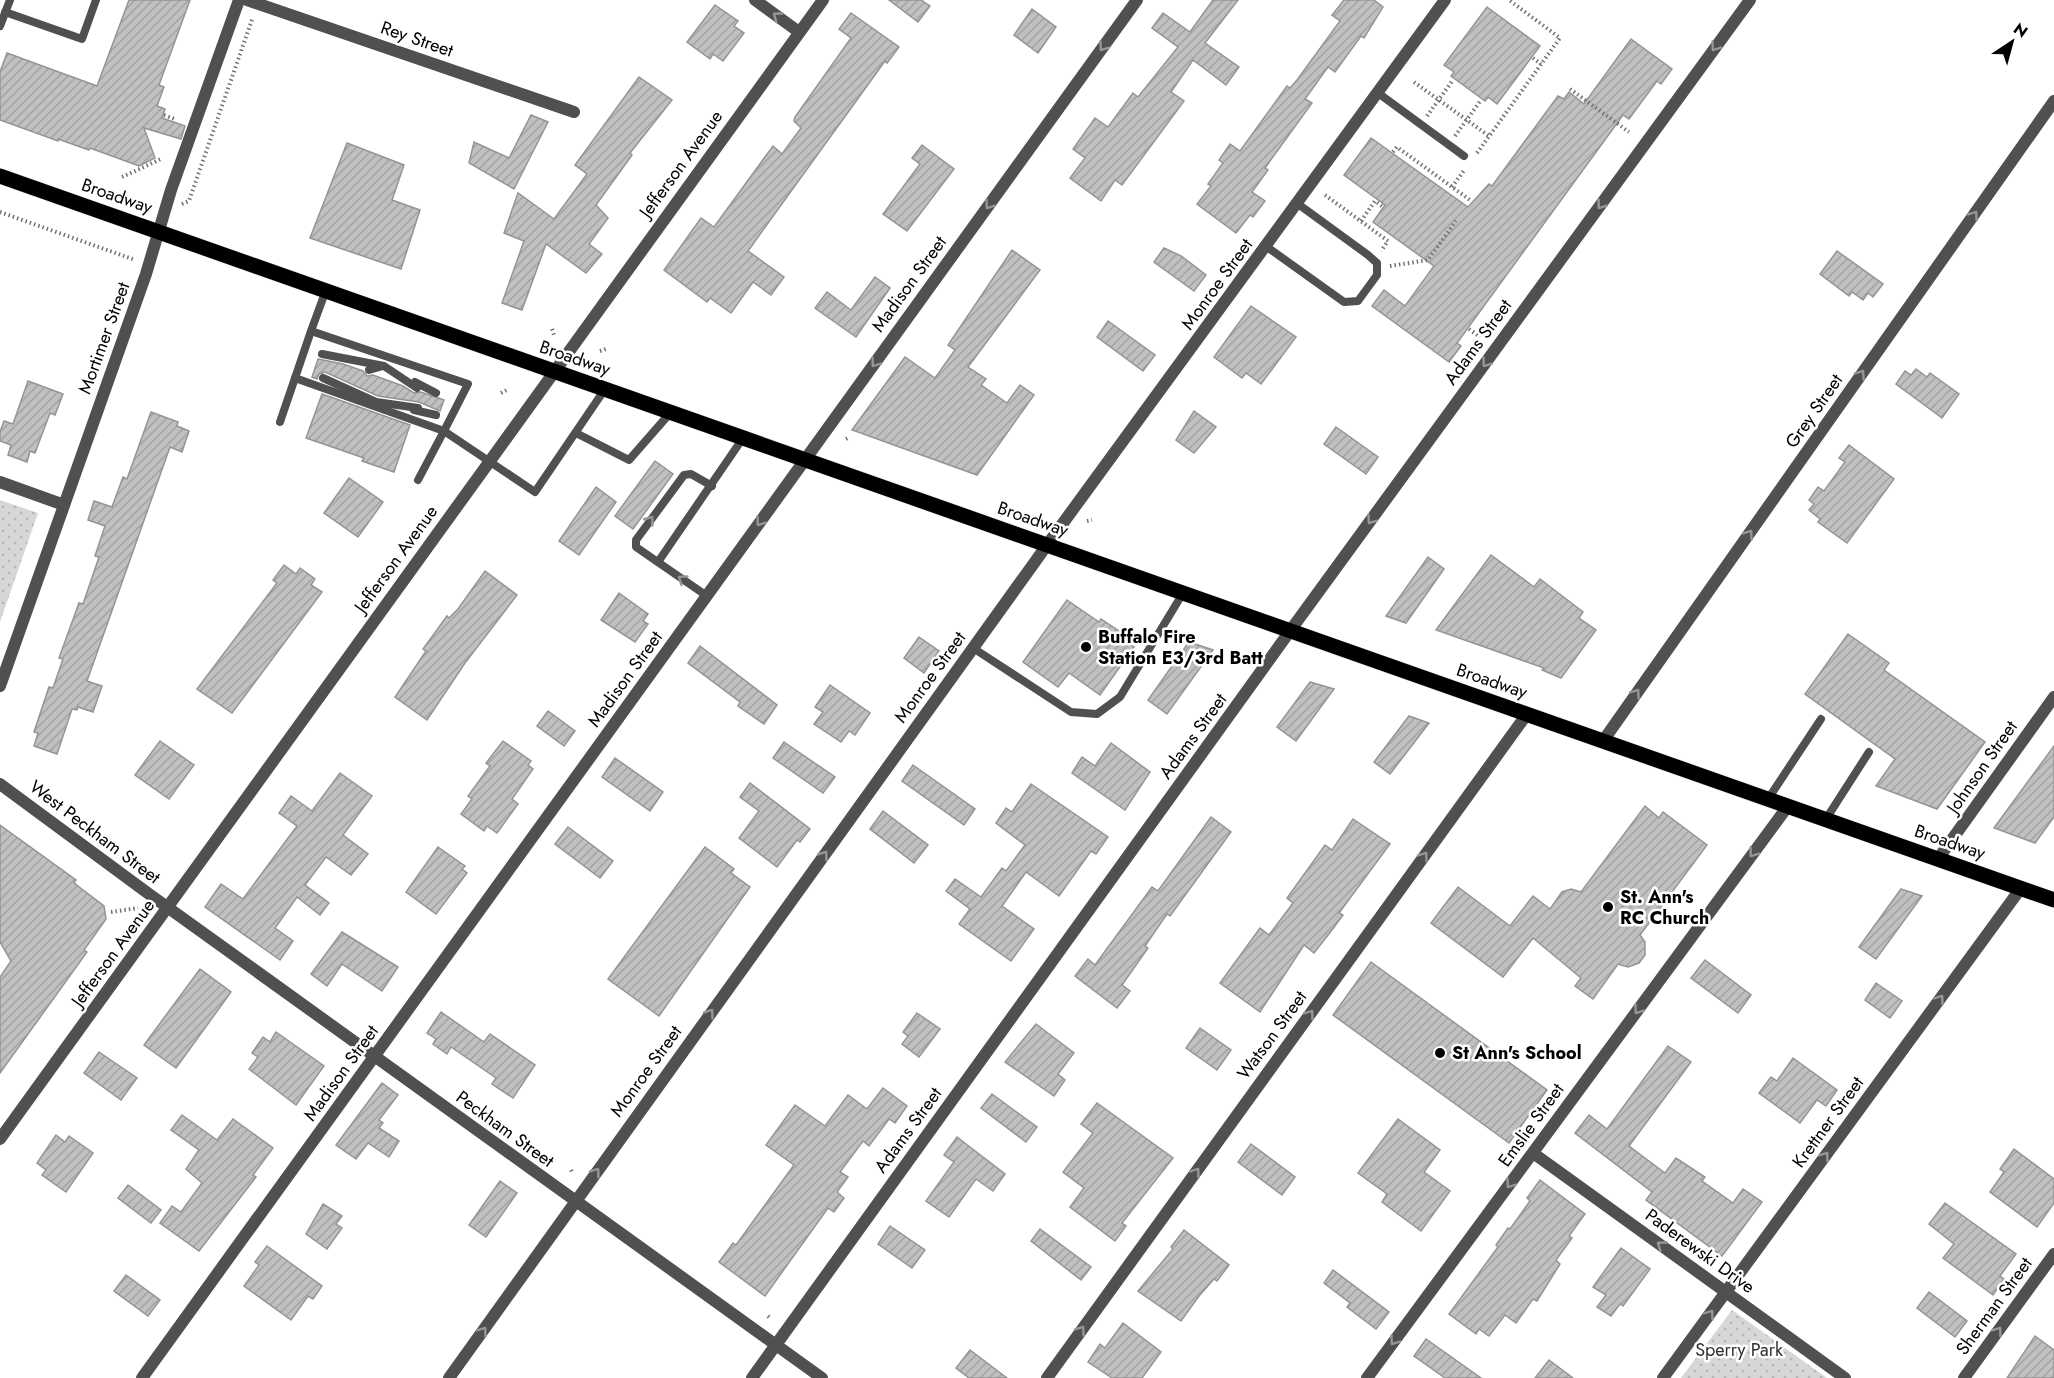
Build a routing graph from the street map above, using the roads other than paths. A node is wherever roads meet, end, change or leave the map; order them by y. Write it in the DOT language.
graph roads {
  1 [pos="10,0"];
  2 [pos="96,0"];
  3 [pos="239,0"];
  4 [pos="247,0"];
  5 [pos="755,0"];
  6 [pos="823,0"];
  7 [pos="1137,0"];
  8 [pos="1445,0"];
  9 [pos="1750,0"];
  10 [pos="5,12"];
  11 [pos="0,26"];
  12 [pos="799,32"];
  13 [pos="1378,93"];
  14 [pos="2054,101"];
  15 [pos="574,112"];
  16 [pos="1464,156"];
  17 [pos="0,176"];
  18 [pos="1298,204"];
  19 [pos="159,232"];
  20 [pos="1267,247"];
  21 [pos="326,291"];
  22 [pos="311,331"];
  23 [pos="322,354"];
  24 [pos="387,357"];
  25 [pos="342,362"];
  26 [pos="384,366"];
  27 [pos="369,370"];
  28 [pos="553,370"];
  29 [pos="294,378"];
  30 [pos="323,378"];
  31 [pos="394,379"];
  32 [pos="343,384"];
  33 [pos="417,388"];
  34 [pos="605,389"];
  35 [pos="371,392"];
  36 [pos="436,393"];
  37 [pos="397,401"];
  38 [pos="375,404"];
  39 [pos="418,408"];
  40 [pos="671,412"];
  41 [pos="436,415"];
  42 [pos="279,422"];
  43 [pos="444,431"];
  44 [pos="576,433"];
  45 [pos="743,438"];
  46 [pos="489,460"];
  47 [pos="805,460"];
  48 [pos="418,480"];
  49 [pos="0,482"];
  50 [pos="712,486"];
  51 [pos="64,505"];
  52 [pos="1047,545"];
  53 [pos="658,562"];
  54 [pos="1183,593"];
  55 [pos="707,597"];
  56 [pos="1290,631"];
  57 [pos="973,648"];
  58 [pos="0,686"];
  59 [pos="2054,697"];
  60 [pos="1527,714"];
  61 [pos="1821,719"];
  62 [pos="1603,741"];
  63 [pos="1869,752"];
  64 [pos="0,784"];
  65 [pos="1768,799"];
  66 [pos="1788,806"];
  67 [pos="1826,819"];
  68 [pos="1938,859"];
  69 [pos="2021,888"];
  70 [pos="2054,900"];
  71 [pos="168,908"];
  72 [pos="374,1057"];
  73 [pos="0,1138"];
  74 [pos="1533,1153"];
  75 [pos="575,1201"];
  76 [pos="2054,1254"];
  77 [pos="1726,1292"];
  78 [pos="775,1344"];
  79 [pos="142,1378"];
  80 [pos="449,1378"];
  81 [pos="752,1378"];
  82 [pos="822,1378"];
  83 [pos="1047,1378"];
  84 [pos="1367,1378"];
  85 [pos="1663,1378"];
  86 [pos="1845,1378"];
  87 [pos="1964,1378"];
  1 -- 10 [label="lane"];
  2 -- 10 [label="lane"];
  3 -- 19 [label="street, Mortimer Street"];
  4 -- 15 [label="street, Rey Street"];
  12 -- 5 [label="street, one-way"];
  6 -- 12 [label="street, Jefferson Avenue"];
  7 -- 47 [label="street, Madison Street, one-way"];
  8 -- 13 [label="street, Monroe Street"];
  9 -- 56 [label="street, Adams Street, one-way"];
  10 -- 11 [label="lane"];
  12 -- 28 [label="street, Jefferson Avenue"];
  13 -- 16 [label="lane"];
  13 -- 18 [label="street, Monroe Street"];
  62 -- 14 [label="street, Grey Street, one-way"];
  17 -- 19 [label="main road, Broadway"];
  18 -- 20 [label="street, Monroe Street"];
  18 -- 20 [label="lane"];
  19 -- 21 [label="main road, Broadway"];
  19 -- 51 [label="street, Mortimer Street"];
  20 -- 52 [label="street, Monroe Street"];
  21 -- 22 [label="lane"];
  21 -- 28 [label="main road, Broadway"];
  22 -- 24 [label="lane"];
  22 -- 29 [label="lane"];
  23 -- 26 [label="lane"];
  24 -- 26 [label="lane"];
  24 -- 43 [label="lane"];
  25 -- 26 [label="lane"];
  26 -- 27 [label="lane"];
  26 -- 31 [label="lane"];
  26 -- 33 [label="lane"];
  26 -- 36 [label="lane"];
  28 -- 34 [label="main road, Broadway"];
  28 -- 46 [label="street, Jefferson Avenue"];
  29 -- 38 [label="lane"];
  29 -- 42 [label="lane"];
  30 -- 38 [label="lane"];
  32 -- 38 [label="lane"];
  34 -- 40 [label="main road, Broadway"];
  34 -- 44 [label="lane"];
  35 -- 38 [label="lane"];
  37 -- 38 [label="lane"];
  38 -- 39 [label="lane"];
  38 -- 41 [label="lane"];
  38 -- 43 [label="lane"];
  40 -- 44 [label="lane"];
  40 -- 45 [label="main road, Broadway"];
  43 -- 46 [label="lane"];
  43 -- 48 [label="lane"];
  44 -- 46 [label="lane"];
  45 -- 47 [label="main road, Broadway"];
  45 -- 50 [label="lane"];
  46 -- 71 [label="street, Jefferson Avenue"];
  47 -- 52 [label="main road, Broadway"];
  47 -- 55 [label="street, Madison Street, one-way"];
  49 -- 51 [label="street"];
  50 -- 53 [label="lane"];
  53 -- 50 [label="lane, one-way"];
  51 -- 58 [label="street, Mortimer Street"];
  52 -- 54 [label="main road, Broadway"];
  52 -- 57 [label="street, Monroe Street"];
  55 -- 53 [label="lane, one-way"];
  54 -- 56 [label="main road, Broadway"];
  54 -- 57 [label="lane"];
  55 -- 72 [label="street, Madison Street"];
  56 -- 60 [label="main road, Broadway"];
  56 -- 78 [label="street, Adams Street"];
  75 -- 57 [label="street, Monroe Street, one-way"];
  59 -- 68 [label="street, Johnson Street"];
  60 -- 62 [label="main road, Broadway"];
  83 -- 60 [label="street, Watson Street, one-way"];
  61 -- 65 [label="lane"];
  62 -- 65 [label="main road, Broadway"];
  63 -- 67 [label="lane"];
  64 -- 71 [label="street, West Peckham Street"];
  65 -- 66 [label="main road, Broadway"];
  66 -- 67 [label="main road, Broadway"];
  66 -- 74 [label="street, Emslie Street, one-way"];
  67 -- 68 [label="main road, Broadway"];
  68 -- 69 [label="main road, Broadway"];
  69 -- 70 [label="main road, Broadway"];
  77 -- 69 [label="street, Krettner Street, one-way"];
  71 -- 72 [label="street, Peckham Street"];
  71 -- 73 [label="street, Jefferson Avenue"];
  72 -- 75 [label="street, Peckham Street"];
  72 -- 79 [label="street, Madison Street"];
  77 -- 74 [label="street, Paderewski Drive, one-way"];
  74 -- 84 [label="street, Emslie Street, one-way"];
  75 -- 78 [label="street, Peckham Street"];
  80 -- 75 [label="street, Monroe Street, one-way"];
  87 -- 76 [label="street, Sherman Street, one-way"];
  85 -- 77 [label="street, Krettner Street, one-way"];
  77 -- 86 [label="street, Paderewski Drive"];
  78 -- 81 [label="street, Adams Street"];
  78 -- 82 [label="street, Peckham Street"];
}
